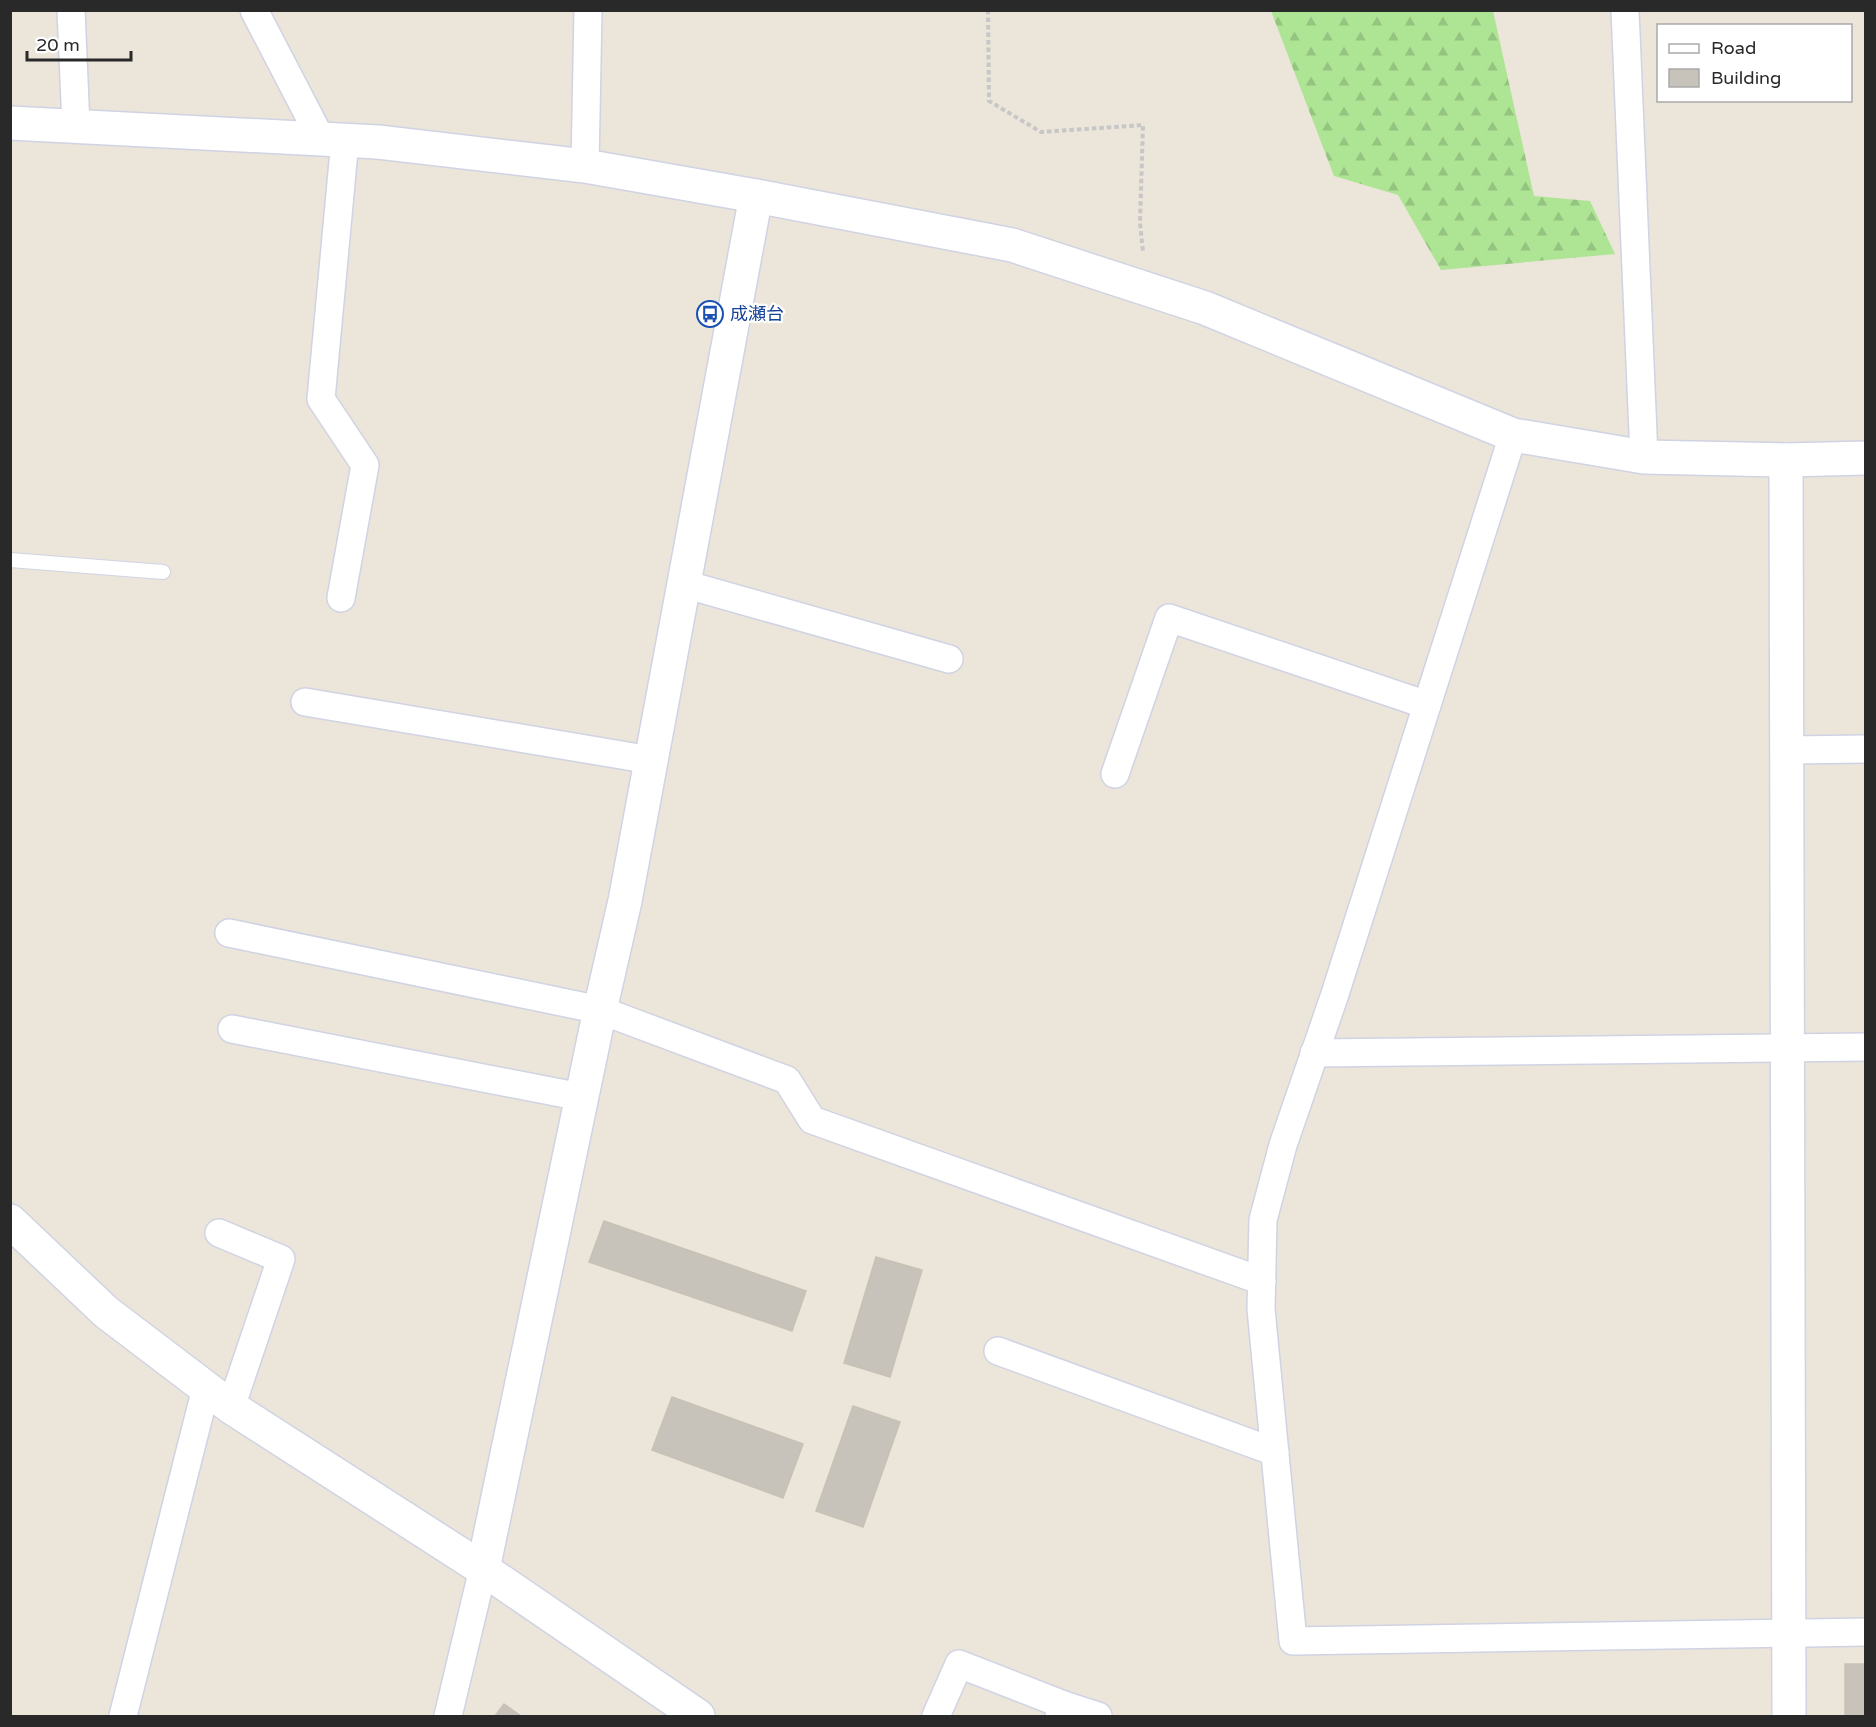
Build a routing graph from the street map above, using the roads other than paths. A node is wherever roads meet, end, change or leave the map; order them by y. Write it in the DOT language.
graph roads {
  1 [pos="71,10"];
  2 [pos="254,10"];
  3 [pos="588,10"];
  4 [pos="1625,10"];
  5 [pos="10,123"];
  6 [pos="76,126"];
  7 [pos="333,139"];
  8 [pos="585,166"];
  9 [pos="756,196"];
  10 [pos="1513,435"];
  11 [pos="1644,457"];
  12 [pos="1866,458"];
  13 [pos="1786,460"];
  14 [pos="10,560"];
  15 [pos="164,572"];
  16 [pos="684,584"];
  17 [pos="341,598"];
  18 [pos="949,659"];
  19 [pos="306,702"];
  20 [pos="1427,705"];
  21 [pos="1866,749"];
  22 [pos="1787,750"];
  23 [pos="651,760"];
  24 [pos="1115,774"];
  25 [pos="229,933"];
  26 [pos="600,1010"];
  27 [pos="232,1029"];
  28 [pos="1866,1047"];
  29 [pos="1788,1048"];
  30 [pos="1314,1053"];
  31 [pos="581,1098"];
  32 [pos="10,1221"];
  33 [pos="219,1233"];
  34 [pos="1262,1281"];
  35 [pos="998,1351"];
  36 [pos="219,1398"];
  37 [pos="1275,1452"];
  38 [pos="483,1569"];
  39 [pos="1866,1632"];
  40 [pos="1789,1634"];
  41 [pos="1062,1711"];
  42 [pos="123,1716"];
  43 [pos="448,1716"];
  44 [pos="698,1716"];
  45 [pos="936,1716"];
  46 [pos="1098,1716"];
  47 [pos="1789,1716"];
  1 -- 6 [label="street"];
  2 -- 7 [label="street"];
  3 -- 8 [label="street"];
  4 -- 11 [label="street"];
  5 -- 6 [label="street"];
  6 -- 7 [label="street"];
  7 -- 8 [label="street"];
  7 -- 17 [label="street"];
  8 -- 9 [label="street"];
  9 -- 10 [label="street"];
  9 -- 16 [label="street"];
  10 -- 11 [label="street"];
  10 -- 20 [label="street"];
  11 -- 13 [label="street"];
  12 -- 13 [label="street"];
  13 -- 22 [label="street"];
  14 -- 15 [label="lane"];
  16 -- 18 [label="street"];
  16 -- 23 [label="street"];
  19 -- 23 [label="street"];
  20 -- 24 [label="street"];
  20 -- 30 [label="street"];
  21 -- 22 [label="street"];
  22 -- 29 [label="street"];
  23 -- 26 [label="street"];
  25 -- 26 [label="street"];
  26 -- 31 [label="street"];
  26 -- 34 [label="street"];
  27 -- 31 [label="street"];
  28 -- 29 [label="street"];
  29 -- 30 [label="street"];
  29 -- 40 [label="street"];
  30 -- 34 [label="street"];
  31 -- 38 [label="street"];
  32 -- 36 [label="street"];
  33 -- 36 [label="street"];
  34 -- 37 [label="street"];
  35 -- 37 [label="street"];
  36 -- 38 [label="street"];
  36 -- 42 [label="street"];
  37 -- 40 [label="street"];
  38 -- 43 [label="street"];
  38 -- 44 [label="street"];
  39 -- 40 [label="street"];
  40 -- 47 [label="street"];
  41 -- 45 [label="street"];
  41 -- 46 [label="street"];
}
